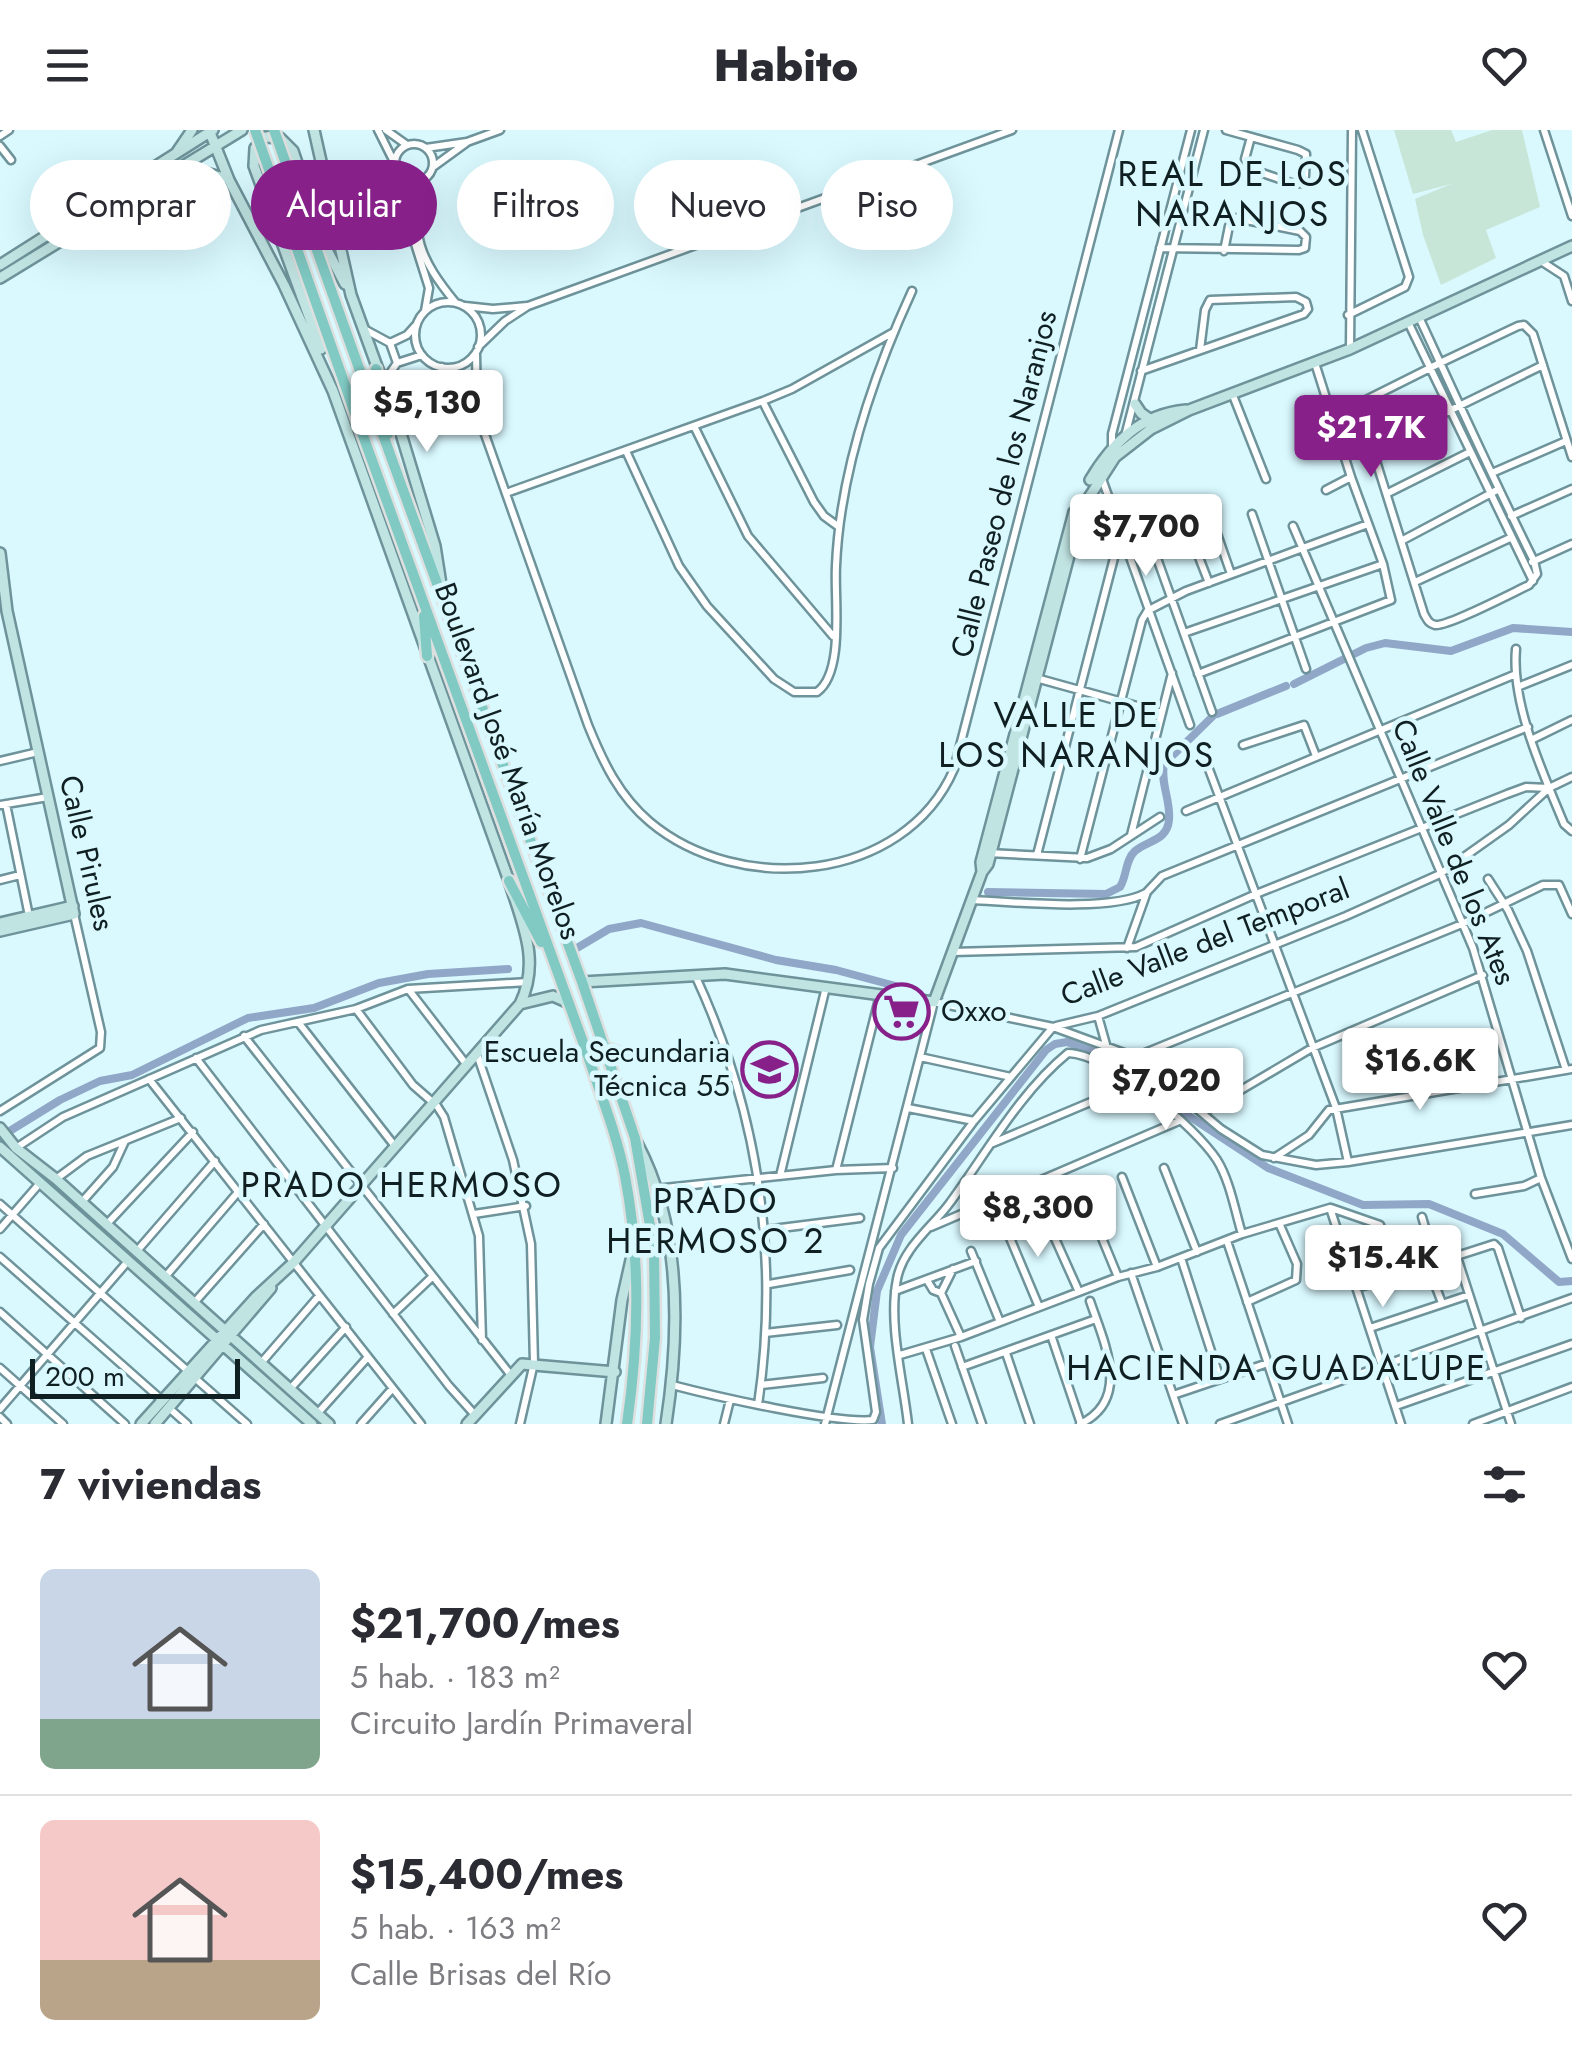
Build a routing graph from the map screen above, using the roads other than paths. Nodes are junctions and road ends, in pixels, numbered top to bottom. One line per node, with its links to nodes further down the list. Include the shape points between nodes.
1 (8, 130): 18 (street)
2 (192, 130): 26 (street)
3 (242, 130): 23 (street)
4 (255, 130): 129 (main road, Boulevard José María Morelos, bridge)
5 (274, 130): 90 (main road, Boulevard José María Morelos, bridge)
6 (314, 130): 49 (street)
7 (382, 130): 21 (street); 30 (street)
8 (500, 130): 20 (street)
9 (1012, 130): 52 (street)
10 (1119, 130): 99 (street, Calle Paseo de los Naranjos, via 954,769 920,818 882,844 814,868 752,868 700,852 632,806 603,761)
11 (1191, 130): 37 (street)
12 (1204, 130): 38 (street)
13 (1226, 130): 19 (street)
14 (1352, 130): 54 (street)
15 (1362, 130): 54 (street, via 1409,277 1405,288)
16 (1544, 130): 35 (street)
17 (211, 131): 23 (street, Boulevard José María Morelos); 27 (street)
18 (0, 136)
19 (1251, 137): 19 (street, via 1306,154 1301,183 1248,168)
20 (467, 142): 24 (street); 33 (street)
21 (407, 145): 24 (street); 31 (street)
22 (0, 146): 25 (street)
23 (214, 146): 28 (street); 29 (street, Boulevard José María Morelos)
24 (426, 148): 32 (street)
25 (10, 160)
26 (169, 160)
27 (169, 160)
28 (191, 160)
29 (220, 160)
30 (393, 160)
31 (394, 160)
32 (433, 160)
33 (437, 164)
34 (231, 186): 74 (street, Boulevard José María Morelos)
35 (1572, 216)
36 (30, 246): 45 (street)
37 (1160, 248): 38 (street); 88 (street, via 1112,434)
38 (1174, 248): 43 (street); 72 (street)
39 (1568, 248): 44 (street); 46 (street)
40 (45, 250): 47 (street)
41 (417, 250): 53 (street, via 429,288)
42 (422, 250): 51 (street)
43 (1224, 250): 43 (street, via 1298,250 1306,237 1236,218)
44 (1540, 261): 46 (street); 55 (street)
45 (0, 265)
46 (1564, 276): 50 (street)
47 (0, 278)
48 (912, 291): 59 (street)
49 (351, 295): 58 (street); 74 (street, via 326,248 293,151 280,138 265,137 255,148 254,166)
50 (1572, 301)
51 (460, 304): 52 (street); 53 (street, via 442,302); 62 (street, via 478,324)
52 (528, 306): 62 (street)
53 (425, 311): 57 (street)
54 (1348, 316): 61 (street)
55 (1420, 317): 56 (street); 67 (street)
56 (1408, 322): 61 (street); 70 (street)
57 (417, 324): 60 (street); 64 (street)
58 (362, 328): 60 (street); 71 (street)
59 (894, 332): 76 (street); 106 (street, via 871,386)
60 (390, 343): 65 (street)
61 (1350, 349): 66 (street)
62 (477, 350): 69 (street, via 458,366); 80 (street, Calle Paseo de los Naranjos)
63 (1200, 350): 63 (street, via 1304,314 1306,302 1210,300); 72 (street)
64 (422, 355): 65 (street); 69 (street)
65 (397, 363): 73 (street)
66 (1315, 363): 75 (street); 94 (street)
67 (1440, 363): 68 (street, via 1524,325); 70 (street); 78 (street)
68 (1542, 366): 78 (street); 84 (street)
69 (442, 367): 80 (street, Calle Paseo de los Naranjos, via 458,378)
70 (1430, 368): 78 (street); 86 (street, via 1361,405)
71 (376, 369): 73 (street); 90 (main road)
72 (1141, 371): 77 (street)
73 (384, 384): 126 (street, via 435,546)
74 (333, 391): 137 (street, Boulevard José María Morelos)
75 (1232, 393): 79 (street); 95 (street)
76 (763, 402): 82 (street); 106 (street, via 804,486)
77 (1135, 404): 81 (street); 83 (street)
78 (1455, 408): 86 (street); 89 (street); 92 (street)
79 (1190, 410): 81 (street); 85 (street)
80 (478, 412): 99 (street, Calle Paseo de los Naranjos)
81 (1151, 420): 83 (street)
82 (694, 426): 87 (street); 135 (street, via 748,536)
83 (1126, 434): 85 (street); 88 (street)
84 (1566, 441): 91 (street); 92 (street)
85 (1125, 447): 88 (street)
86 (1373, 448): 100 (street)
87 (626, 451): 99 (street); 135 (street, via 686,576 774,679 794,692 817,692 829,680)
88 (1113, 452): 93 (street); 143 (street, via 1076,508)
89 (1470, 452): 100 (street); 101 (street)
90 (390, 455): 126 (main road, Boulevard José María Morelos)
91 (1572, 458)
92 (1492, 473): 98 (street)
93 (1101, 475): 107 (street); 143 (street, via 1078,520)
94 (1351, 477): 97 (street); 104 (street)
95 (1266, 479)
96 (1572, 489): 103 (street)
97 (1326, 490)
98 (1499, 490): 101 (street); 103 (street)
99 (506, 493)
100 (1388, 493): 110 (street)
101 (1490, 494): 109 (street); 110 (street)
102 (1252, 514): 116 (street)
103 (1512, 516): 117 (street)
104 (1368, 524): 114 (street); 118 (street)
105 (1293, 526): 114 (street, Calle Valle de los Ates)
106 (839, 528): 135 (street)
107 (1122, 531): 130 (street); 145 (street)
108 (1216, 531): 121 (street)
109 (1510, 538): 120 (street); 124 (street)
110 (1403, 540): 124 (street)
111 (1193, 542): 123 (street)
112 (1572, 544): 117 (street)
113 (1153, 547): 127 (street)
114 (1301, 548): 116 (street); 125 (street, Calle Valle de los Ates)
115 (0, 553): 119 (street, Calle Pirules)
116 (1269, 560): 121 (street); 128 (street)
117 (1534, 562): 120 (street); 122 (street)
118 (1383, 564): 125 (street); 132 (street, via 1392,600)
119 (1, 566): 131 (street, Calle Pirules)
120 (1524, 566): 122 (street)
121 (1231, 574): 123 (street)
122 (1535, 579): 124 (street, via 1435,625 1424,614)
123 (1208, 582): 127 (street)
124 (1415, 582)
125 (1318, 587): 128 (street); 132 (street, Calle Valle de los Ates)
126 (442, 595): 196 (main road, Boulevard José María Morelos)
127 (1172, 598): 130 (street); 133 (street)
128 (1281, 598): 133 (street); 134 (street)
129 (423, 600): 137 (main road); 193 (main road, Boulevard José María Morelos)
130 (1149, 610): 140 (street); 146 (street)
131 (3, 613): 155 (street, Calle Pirules)
132 (1334, 622): 134 (street); 152 (street, Calle Valle de los Ates)
133 (1184, 633): 141 (street)
134 (1294, 636): 139 (street); 141 (street)
135 (835, 637)
136 (1516, 648): 142 (street)
137 (427, 656): 178 (street, Boulevard José María Morelos)
138 (1572, 664): 144 (street)
139 (1306, 669)
140 (1172, 673): 148 (street); 150 (street)
141 (1198, 674): 147 (street)
142 (1516, 674): 144 (street); 152 (street)
143 (1034, 677): 145 (street); 171 (street)
144 (1520, 686): 151 (street)
145 (1079, 689): 146 (street); 172 (street)
146 (1121, 701): 148 (street); 173 (street)
147 (1212, 712)
148 (1162, 713): 169 (street)
149 (1572, 720): 153 (street)
150 (1190, 725)
151 (1528, 727): 153 (street); 160 (street)
152 (1380, 729): 157 (street); 160 (street, Calle Valle de los Ates)
153 (1532, 740): 161 (street)
154 (1243, 745): 157 (street, via 1304,725)
155 (38, 752): 158 (street); 162 (street, Calle Pirules)
156 (1204, 756): 163 (street)
157 (1316, 756): 163 (street)
158 (0, 760)
159 (1572, 776): 161 (street, Calle Valle del Temporal)
160 (1402, 779): 167 (street, Calle Valle de los Ates); 170 (street)
161 (1549, 788): 167 (street, via 1519,789); 168 (street); 174 (street, Calle Valle del Temporal)
162 (50, 796): 164 (street); 183 (street, Calle Pirules)
163 (1220, 798): 165 (street); 170 (street)
164 (3, 805): 175 (street)
165 (1186, 811)
166 (1160, 817): 169 (street)
167 (1422, 827): 174 (street, Calle Valle de los Ates); 180 (street)
168 (1572, 831)
169 (1131, 836): 173 (street)
170 (1238, 845): 179 (street, via 1162,876); 180 (street)
171 (988, 853): 172 (street); 181 (street)
172 (1037, 856): 173 (street)
173 (1080, 859)
174 (1440, 874): 187 (street, Calle Valle de los Ates); 189 (street, Calle Valle del Temporal)
175 (20, 876): 177 (street); 185 (street)
176 (1488, 879): 182 (street)
177 (0, 880)
178 (508, 881): 193 (main road); 195 (street, Boulevard José María Morelos, via 528,943)
179 (1148, 892): 181 (street, via 1108,902); 190 (street)
180 (1256, 894): 189 (street); 190 (street)
181 (972, 900): 191 (street)
182 (1503, 902): 184 (street, via 1556,883); 187 (street); 218 (street)
183 (74, 910): 185 (street); 188 (street); 226 (street, Calle Pirules, via 100,1048)
184 (1572, 914)
185 (28, 916): 186 (street)
186 (0, 924)
187 (1462, 924): 192 (street, Calle Valle de los Ates); 199 (street)
188 (0, 932)
189 (1273, 945): 199 (street); 205 (street, Calle Valle del Temporal)
190 (1126, 949): 191 (street)
191 (951, 952): 201 (street)
192 (1482, 975): 211 (street); 222 (street, Calle Valle de los Ates)
193 (559, 976): 202 (main road, Boulevard José María Morelos)
194 (694, 976): 196 (street, Calle Valle del Temporal); 197 (street, Calle Valle del Temporal); 250 (street, via 733,1074)
195 (530, 982): 198 (street); 203 (street)
196 (582, 982): 209 (main road, Boulevard José María Morelos)
197 (826, 987): 200 (street, Calle Valle del Temporal); 246 (street)
198 (408, 989): 204 (street); 217 (street)
199 (1292, 993): 211 (street); 216 (street)
200 (880, 994): 201 (street, Calle Valle del Temporal); 245 (street)
201 (934, 1002): 207 (street, Calle Valle del Temporal); 214 (street)
202 (569, 1003): 203 (street, via 553,996); 278 (main road, Boulevard José María Morelos, via 615,1137)
203 (520, 1004): 212 (street)
204 (356, 1009): 206 (street); 223 (street)
205 (1098, 1016): 207 (street, Calle Valle del Temporal); 210 (street)
206 (298, 1022): 208 (street); 238 (street)
207 (1053, 1027): 210 (street); 219 (street)
208 (244, 1036): 215 (street); 252 (street)
209 (604, 1047): 213 (main road); 235 (main road, Boulevard José María Morelos)
210 (1107, 1048): 216 (street)
211 (1312, 1048): 225 (street); 227 (street)
212 (476, 1053): 217 (street); 259 (street)
213 (624, 1054)
214 (920, 1057): 219 (street); 224 (street)
215 (196, 1058): 220 (street); 269 (street)
216 (1138, 1059): 221 (street); 227 (street)
217 (466, 1064): 223 (street)
218 (1569, 1070): 222 (street)
219 (1011, 1077): 229 (street)
220 (149, 1078): 228 (street); 239 (street)
221 (1133, 1080): 230 (street); 237 (street); 237 (street, via 1068,1054)
222 (1512, 1081): 225 (street); 234 (street, Calle Valle de los Ates)
223 (432, 1102): 238 (street); 261 (street, via 447,1124)
224 (908, 1108): 229 (street); 243 (street)
225 (1336, 1108): 240 (street); 242 (street)
226 (0, 1111)
227 (1202, 1113): 240 (street)
228 (181, 1118): 233 (street); 236 (street)
229 (974, 1121): 368 (street, via 875,1259 863,1330)
230 (1180, 1121): 271 (street); 274 (street, via 1219,1163)
231 (1572, 1125): 234 (street)
232 (0, 1128): 239 (street)
233 (193, 1132): 241 (street); 268 (street)
234 (1527, 1134): 242 (street); 248 (street, Calle Valle de los Ates)
235 (635, 1138): 253 (street); 382 (main road, Boulevard José María Morelos, via 654,1249)
236 (125, 1140): 249 (street); 257 (street, via 113,1167)
237 (992, 1144): 271 (street)
238 (394, 1146): 252 (street)
239 (5, 1149): 249 (street); 251 (street)
240 (1272, 1159): 242 (street)
241 (215, 1160): 254 (street); 282 (street)
242 (1348, 1162)
243 (892, 1168): 245 (street); 366 (street)
244 (1164, 1168): 280 (street)
245 (836, 1170): 246 (street)
246 (780, 1176): 250 (street)
247 (1122, 1177): 289 (street)
248 (1541, 1178): 256 (street); 276 (street, Calle Valle de los Ates)
249 (56, 1179): 257 (street)
250 (759, 1180): 253 (street); 273 (street)
251 (41, 1182): 263 (street); 282 (street)
252 (360, 1184): 269 (street); 295 (street)
253 (655, 1189): 347 (street, via 671,1258)
254 (240, 1191): 267 (street); 294 (street)
255 (1083, 1192): 296 (street)
256 (1475, 1194)
257 (81, 1203): 268 (street)
258 (0, 1204): 263 (street)
259 (526, 1206): 261 (street); 335 (street)
260 (1330, 1208): 266 (street); 293 (street, via 1381,1226); 299 (street)
261 (474, 1214): 326 (street)
262 (1044, 1214): 301 (street)
263 (12, 1215): 272 (street); 303 (street)
264 (1422, 1217): 288 (street)
265 (860, 1218): 273 (street)
266 (1279, 1222): 274 (street); 308 (street, via 1297,1264 1296,1280)
267 (264, 1224): 287 (street); 310 (street)
268 (106, 1225): 282 (street)
269 (325, 1226): 287 (street); 313 (street)
270 (1005, 1226): 311 (street)
271 (930, 1228): 300 (street, via 905,1256)
272 (0, 1229)
273 (765, 1230): 298 (street)
274 (1242, 1234): 277 (street)
275 (1572, 1234): 276 (street)
276 (1562, 1236): 285 (street, Calle Valle de los Ates)
277 (1227, 1242): 280 (street); 308 (street)
278 (634, 1248): 341 (street); 381 (main road, Boulevard José María Morelos, via 638,1297)
279 (971, 1251): 286 (street)
280 (1197, 1252): 284 (street)
281 (1456, 1254): 288 (street); 304 (street); 314 (street, via 1487,1244 1498,1248)
282 (133, 1256): 294 (street); 303 (street); 327 (street)
283 (0, 1257): 317 (street)
284 (1181, 1258): 289 (street); 346 (street)
285 (1572, 1259)
286 (976, 1260): 290 (street); 316 (street)
287 (294, 1262): 305 (street); 323 (street)
288 (1431, 1262): 293 (street); 309 (street)
289 (1158, 1267): 292 (street)
290 (953, 1269): 297 (street); 302 (street)
291 (850, 1270): 298 (street)
292 (1131, 1273): 296 (street); 353 (street)
293 (1398, 1274): 299 (street)
294 (164, 1277): 310 (street)
295 (432, 1277): 313 (street); 326 (street)
296 (1118, 1277): 301 (street)
297 (926, 1280): 300 (street); 302 (street)
298 (769, 1284): 322 (street)
299 (1357, 1288): 320 (street)
300 (895, 1291): 333 (street)
301 (1079, 1292): 311 (street)
302 (941, 1293): 325 (street)
303 (100, 1294): 317 (street); 344 (street)
304 (1469, 1295): 309 (street); 321 (street)
305 (319, 1296): 319 (street); 336 (street)
306 (1572, 1298): 314 (street)
307 (1090, 1301): 315 (street)
308 (1247, 1302): 337 (street)
309 (1442, 1303): 320 (street)
310 (193, 1304): 323 (street)
311 (1039, 1306): 316 (street)
312 (0, 1312): 332 (street)
313 (394, 1314): 362 (street)
314 (1520, 1318): 321 (street)
315 (1096, 1319): 324 (street); 390 (street, via 1112,1373 1099,1412)
316 (1000, 1322): 325 (street)
317 (75, 1324): 332 (street); 355 (street)
318 (837, 1325): 322 (street)
319 (346, 1327): 334 (street); 351 (street)
320 (1370, 1328): 339 (street)
321 (1481, 1332): 339 (street); 343 (street)
322 (765, 1333): 348 (street)
323 (228, 1334): 327 (street); 336 (street)
324 (1050, 1335): 331 (street); 390 (street)
325 (961, 1337): 330 (street)
326 (482, 1341): 342 (street)
327 (220, 1343): 344 (street); 364 (street)
328 (1572, 1344): 343 (street)
329 (955, 1346): 338 (street)
330 (926, 1349): 333 (street); 387 (street)
331 (1006, 1353): 338 (street); 389 (street)
332 (48, 1354): 349 (street); 371 (street)
333 (900, 1355): 386 (street)
334 (368, 1357): 352 (street); 364 (street)
335 (534, 1363): 341 (street); 342 (street); 379 (street)
336 (261, 1364): 351 (street)
337 (1268, 1364): 346 (street); 356 (street)
338 (962, 1367): 388 (street)
339 (1384, 1367): 356 (street); 358 (street)
340 (0, 1368): 349 (street)
341 (615, 1372): 380 (street)
342 (510, 1374): 362 (street)
343 (1494, 1374): 358 (street); 361 (street)
344 (192, 1376): 355 (street); 375 (street)
345 (823, 1378): 348 (street)
346 (1220, 1379): 353 (street)
347 (672, 1385): 354 (street); 383 (street)
348 (761, 1385): 357 (street)
349 (20, 1386): 359 (street); 370 (street)
350 (1572, 1388): 361 (street)
351 (290, 1389): 364 (street)
352 (392, 1389): 365 (street); 377 (street)
353 (1172, 1395): 391 (street)
354 (730, 1400): 357 (street); 384 (street)
355 (166, 1404): 372 (street); 373 (street); 374 (street)
356 (1282, 1404): 392 (street); 393 (street)
357 (758, 1405): 360 (street)
358 (1396, 1406): 394 (street)
359 (0, 1409)
360 (778, 1410): 366 (street); 385 (street)
361 (1507, 1412): 395 (street); 396 (street)
362 (475, 1415): 378 (street)
363 (0, 1417): 369 (street)
364 (315, 1419): 376 (street)
365 (417, 1422)
366 (825, 1422): 367 (street)
367 (855, 1422): 368 (street)
368 (874, 1422)
369 (7, 1424)
370 (63, 1424)
371 (126, 1424)
372 (140, 1424)
373 (155, 1424)
374 (187, 1424)
375 (247, 1424)
376 (329, 1424)
377 (360, 1424)
378 (467, 1424)
379 (520, 1424)
380 (606, 1424)
381 (627, 1424)
382 (647, 1424)
383 (666, 1424)
384 (724, 1424)
385 (774, 1424)
386 (908, 1424)
387 (952, 1424)
388 (982, 1424)
389 (1030, 1424)
390 (1080, 1424)
391 (1182, 1424)
392 (1220, 1424)
393 (1288, 1424)
394 (1401, 1424)
395 (1472, 1424)
396 (1511, 1424)

